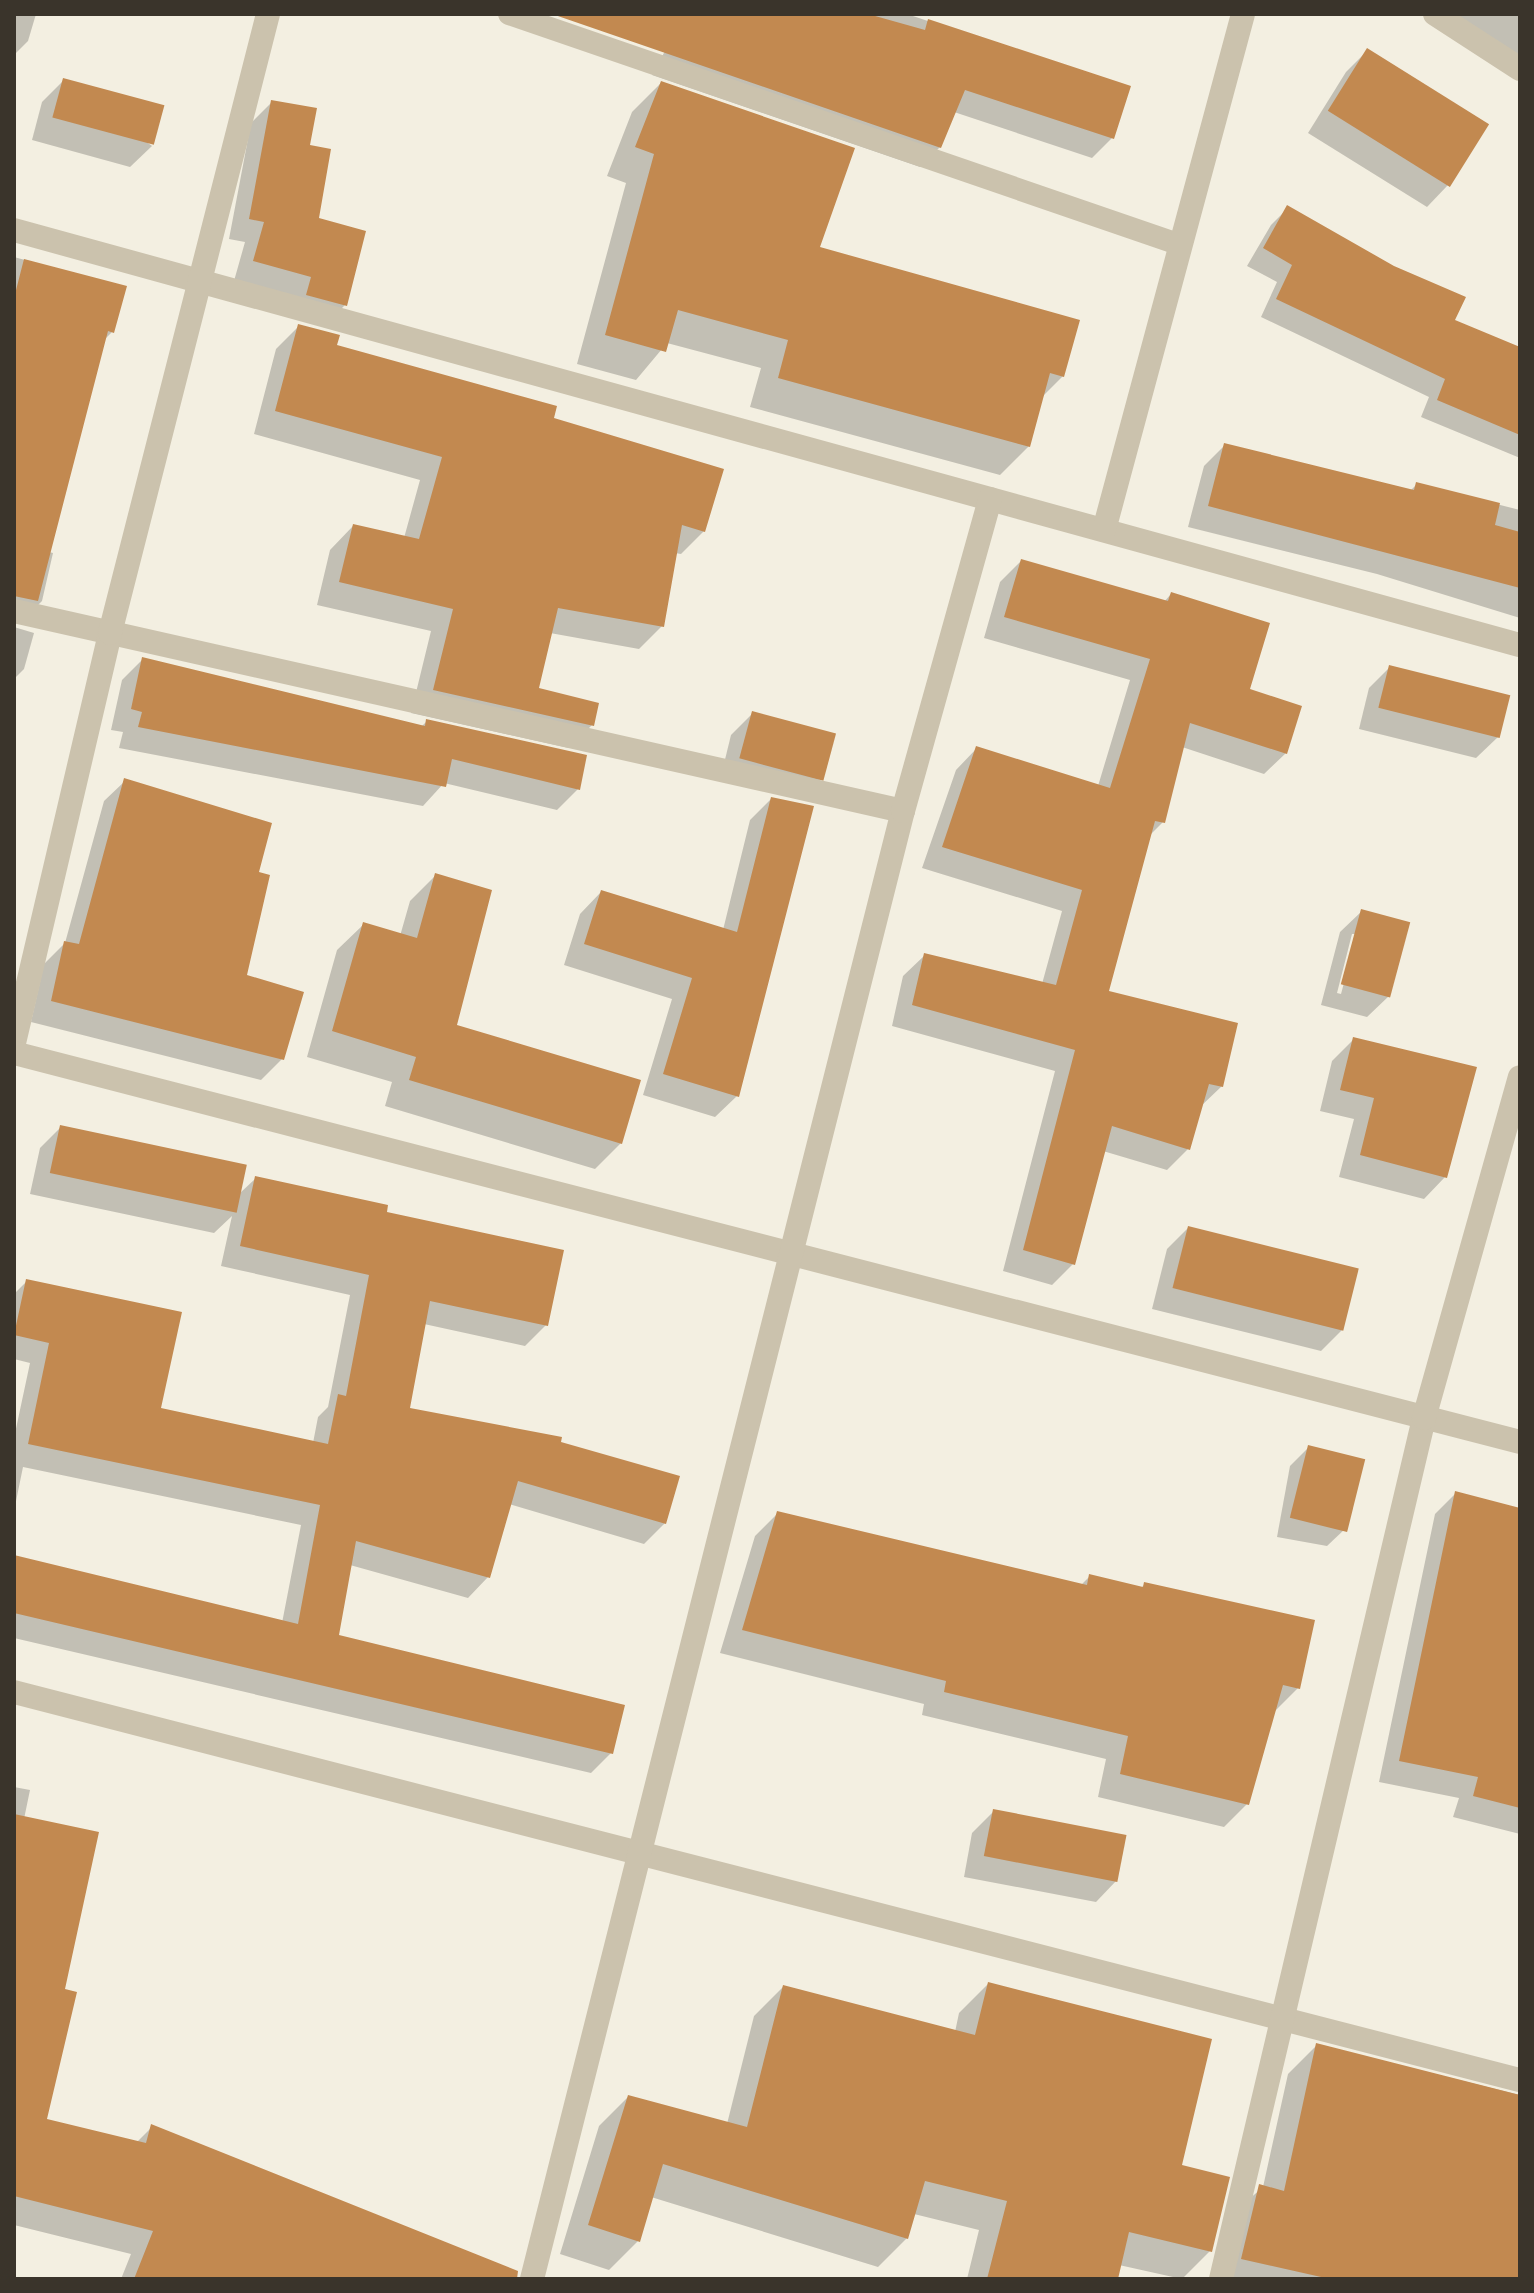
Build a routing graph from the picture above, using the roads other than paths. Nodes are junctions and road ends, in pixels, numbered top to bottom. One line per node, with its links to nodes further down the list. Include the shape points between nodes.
1 (268, 14): 8 (street)
2 (509, 14): 7 (lane)
3 (1243, 14): 7 (street)
4 (1435, 14): 5 (street)
5 (1520, 69)
6 (14, 230): 8 (street)
7 (1178, 244): 10 (street)
8 (202, 282): 9 (street); 12 (street)
9 (990, 499): 10 (street); 14 (street)
10 (1104, 530): 13 (street)
11 (14, 611): 12 (street)
12 (110, 633): 14 (street); 15 (street)
13 (1520, 645)
14 (903, 811): 18 (street)
15 (14, 1043)
16 (14, 1053): 18 (street)
17 (1520, 1077): 19 (street)
18 (791, 1254): 19 (street); 22 (street)
19 (1424, 1418): 20 (street); 23 (street)
20 (1520, 1442)
21 (14, 1692): 22 (street)
22 (640, 1854): 23 (street); 25 (street)
23 (1279, 2018): 24 (street); 26 (street)
24 (1520, 2080)
25 (532, 2279)
26 (1221, 2279)

